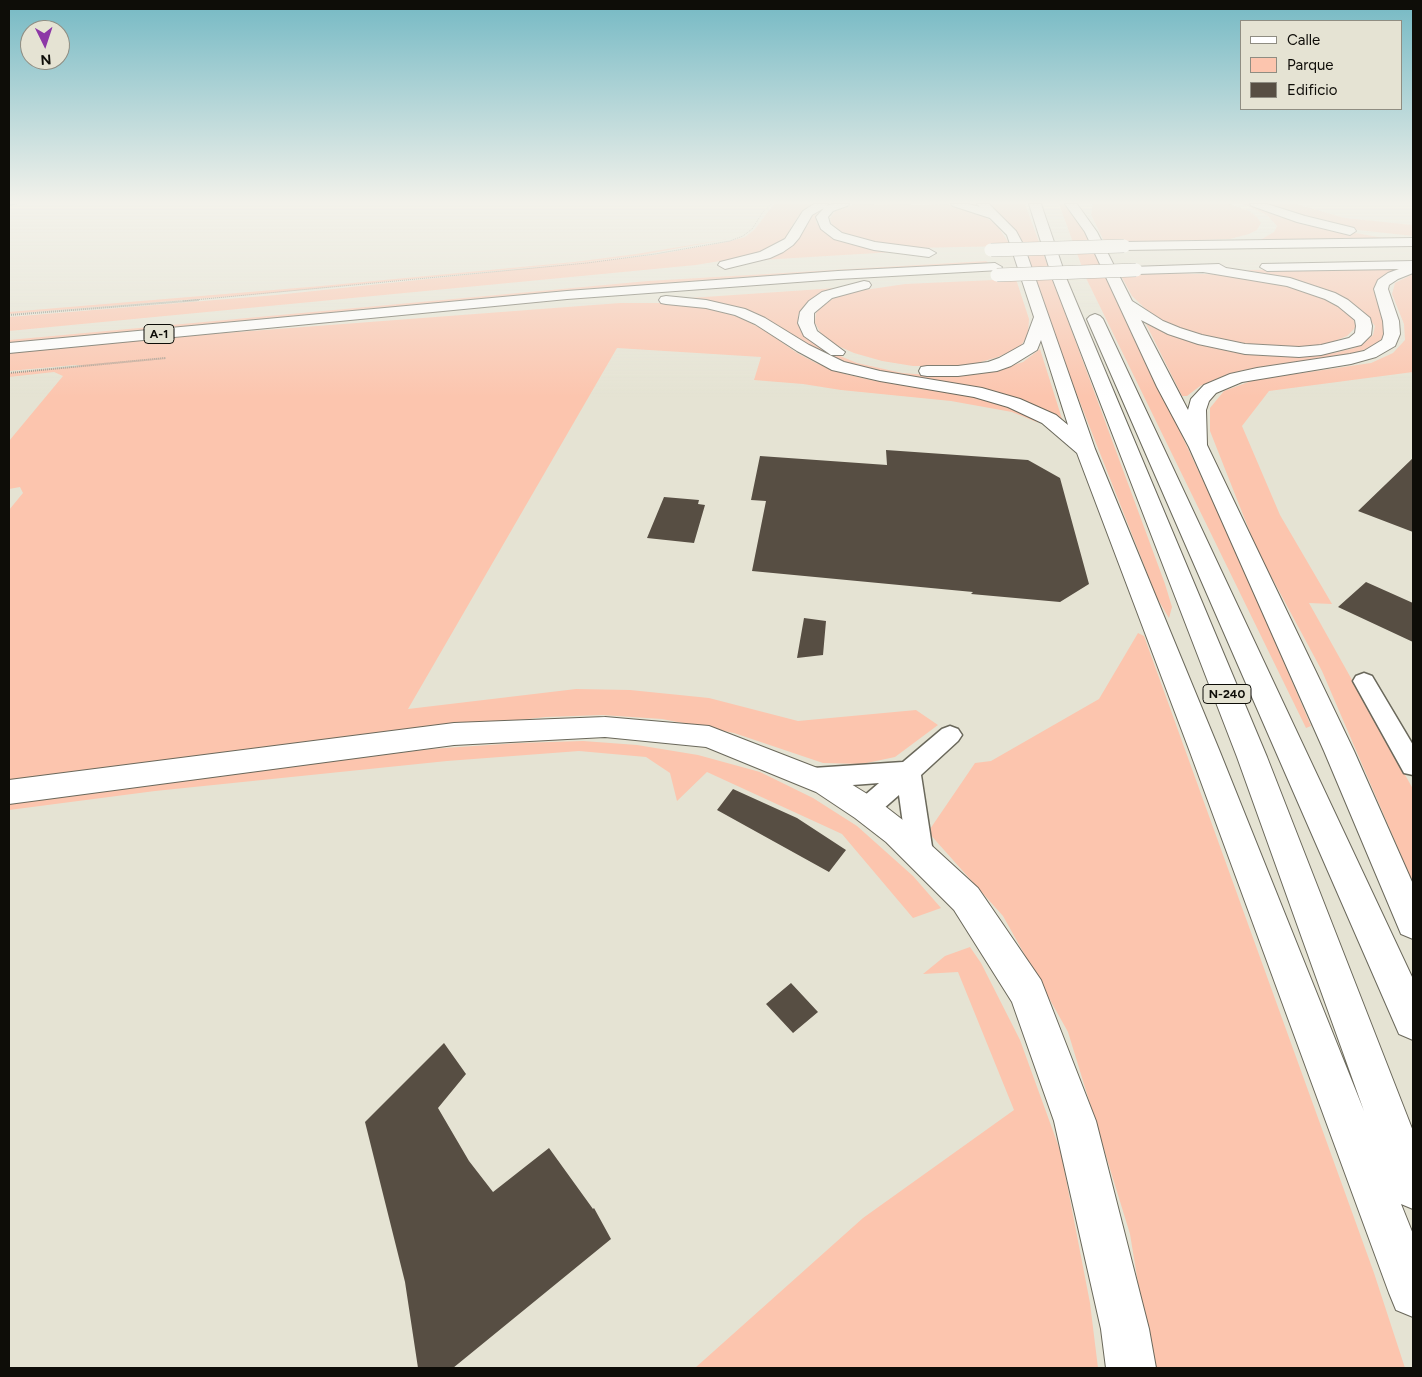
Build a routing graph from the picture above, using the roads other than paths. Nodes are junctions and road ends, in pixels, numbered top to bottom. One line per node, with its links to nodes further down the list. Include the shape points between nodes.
1 (799, 268): 13 (main road, A-1)
2 (922, 268): 18 (main road, A-1)
3 (964, 268): 10 (main road)
4 (1025, 268): 17 (main road)
5 (1056, 268): 33 (main road, N-240, via 1252,757)
6 (1074, 268): 12 (main road)
7 (1109, 268): 15 (main road)
8 (1203, 268): 15 (main road, via 1282,280 1330,296 1362,318 1363,335 1355,342 1321,350 1245,349 1174,331)
9 (1413, 269): 21 (main road, via 1393,276 1383,283 1381,289 1392,334 1389,343 1370,354 1351,359 1257,373 1210,388 1200,399)
10 (884, 282): 14 (main road); 17 (main road, via 850,287 814,304 807,312 806,323 810,333 838,352 862,361 896,368 958,371 991,367 1031,347)
11 (521, 286): 13 (main road)
12 (1081, 289)
13 (502, 290): 19 (main road, A-1)
14 (639, 298): 18 (main road); 22 (main road, via 706,304 740,312 838,366 976,392 1014,403 1049,419)
15 (1126, 304): 21 (main road)
16 (1089, 307): 32 (main road, N-240)
17 (1040, 319): 22 (main road)
18 (308, 320): 20 (main road, A-1)
19 (9, 336)
20 (9, 348)
21 (1199, 447): 31 (main road, via 1339,751)
22 (1085, 449): 34 (main road)
23 (1364, 681): 25 (street)
24 (950, 735): 26 (street)
25 (1413, 766)
26 (908, 771): 27 (street); 29 (street); 30 (street)
27 (813, 778): 28 (main road, via 709,737 605,727 454,734); 29 (main road)
28 (9, 792)
29 (866, 809): 30 (main road)
30 (920, 853): 35 (main road, via 966,899 1028,993 1075,1121 1125,1329)
31 (1413, 923)
32 (1413, 1021)
33 (1413, 1187)
34 (1413, 1293)
35 (1131, 1368)

